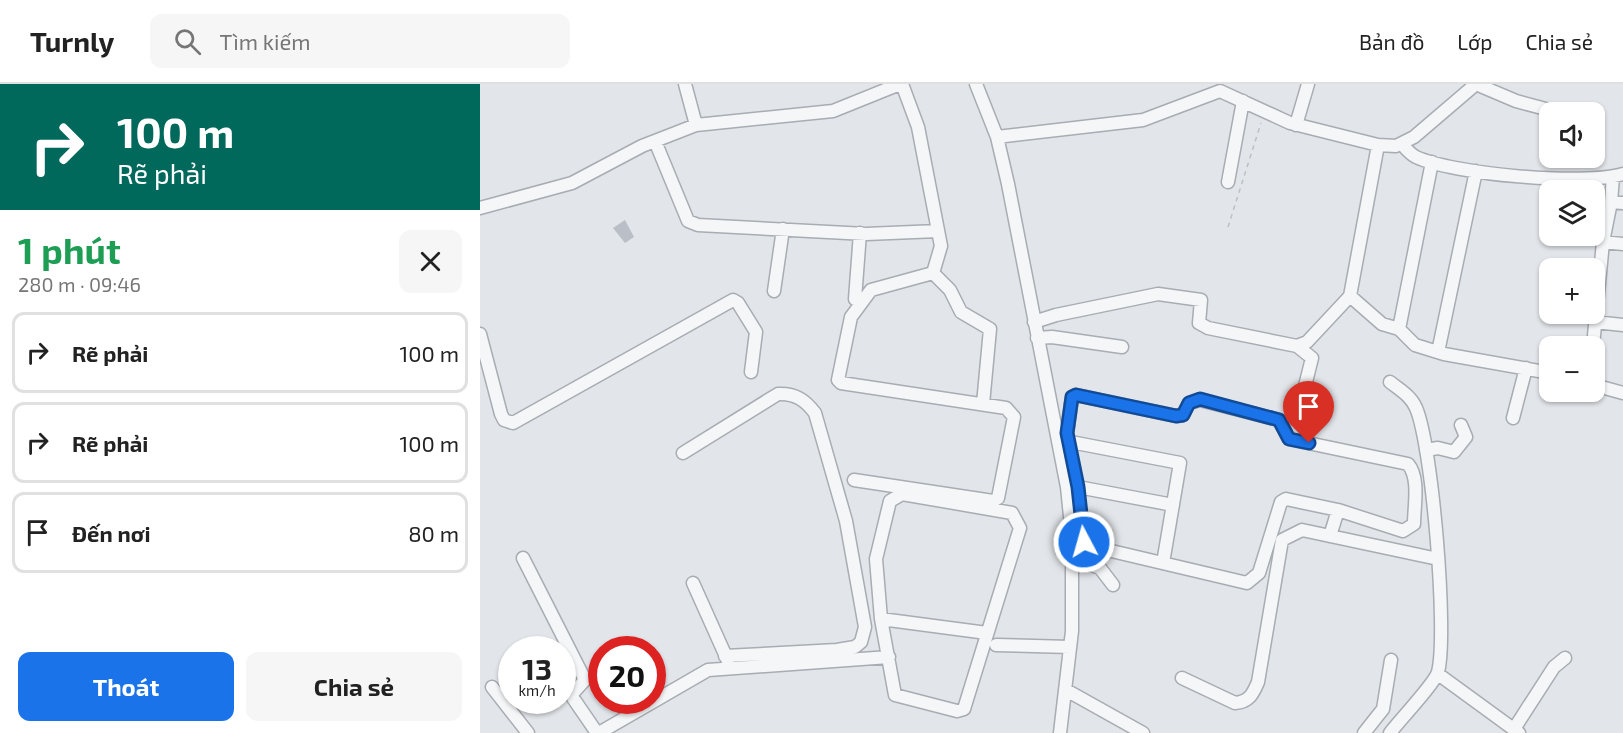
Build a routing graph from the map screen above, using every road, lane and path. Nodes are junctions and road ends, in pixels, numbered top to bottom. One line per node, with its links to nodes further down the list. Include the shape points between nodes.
1 (685, 84): 9 (street)
2 (901, 84): 9 (street, via 833,111); 23 (street, via 918,127)
3 (976, 84): 11 (street)
4 (1308, 84): 10 (street)
5 (1476, 84): 7 (street); 13 (street)
6 (1243, 101): 8 (street); 11 (street, via 1220,91 1143,120); 18 (street)
7 (1539, 107)
8 (1264, 111): 10 (street); 21 (path)
9 (696, 125): 12 (street)
10 (1296, 125): 14 (street)
11 (997, 137): 32 (street)
12 (655, 141): 20 (street, via 572,183); 22 (street, via 688,221 698,225)
13 (1402, 144): 14 (street); 15 (street, via 1409,153)
14 (1378, 145): 30 (street)
15 (1432, 162): 16 (street); 35 (street)
16 (1476, 171): 17 (street, via 1524,178); 40 (street)
17 (1618, 176): 19 (street)
18 (1228, 182)
19 (1617, 203): 25 (street)
20 (480, 208)
21 (1228, 227)
22 (783, 230): 24 (street); 29 (street)
23 (938, 231): 24 (street); 28 (street, via 941,246)
24 (860, 233): 31 (street)
25 (1605, 236)
26 (1605, 242): 27 (street)
27 (1623, 244)
28 (933, 273): 47 (street, via 950,290 961,312 990,329); 47 (street, via 871,290 851,317 838,380)
29 (774, 291)
30 (1350, 296): 35 (street, via 1382,324); 38 (street, via 1307,342)
31 (855, 298)
32 (1034, 322): 37 (street); 38 (street, via 1158,294 1201,300 1199,323 1208,328)
33 (1605, 323): 34 (street)
34 (1623, 325)
35 (1399, 329): 40 (street, via 1415,345)
36 (480, 334): 43 (street, via 501,414 513,423 733,300 756,332)
37 (1037, 338): 39 (street); 60 (street, via 1067,487)
38 (1297, 346): 48 (street, via 1312,358)
39 (1122, 347)
40 (1438, 352): 41 (street)
41 (1526, 368): 42 (street); 49 (street)
42 (1539, 371)
43 (751, 372)
44 (1390, 382): 52 (street, via 1417,408)
45 (1605, 388): 46 (street)
46 (1623, 393)
47 (984, 405): 54 (street, via 1006,408 1014,417 998,498 993,501)
48 (1299, 410)
49 (1513, 418)
50 (1461, 424): 52 (street, via 1466,437 1455,452)
51 (1071, 442): 55 (street); 56 (street, via 1180,462); 57 (street, via 1067,433 1072,397 1076,395 1176,416 1183,415 1189,403 1200,399 1279,420 1289,439 1407,464 1412,470 1414,524 1407,531)
52 (1426, 450): 61 (street)
53 (683, 453): 69 (street, via 778,394 791,394 808,403 815,413 846,521 865,627 861,642 837,650)
54 (854, 480)
55 (1078, 487): 56 (street); 62 (street, via 1086,544)
56 (1173, 505): 62 (street)
57 (1338, 510): 58 (street); 62 (street, via 1286,499 1281,502 1259,573 1247,583)
58 (1330, 536): 61 (street); 75 (street, via 1302,530 1282,540 1258,682 1250,698 1235,703)
59 (523, 558): 80 (street, via 583,676 573,698)
60 (1074, 559): 64 (street, via 1100,568); 68 (street)
61 (1437, 559): 74 (street)
62 (1163, 563)
63 (693, 583): 69 (street)
64 (1113, 585)
65 (881, 619): 66 (street); 66 (street, via 876,559 890,501 902,494 1012,513 1020,528); 70 (street)
66 (987, 633): 70 (street, via 964,709 957,711 895,694)
67 (996, 645): 68 (street)
68 (1070, 647): 77 (street)
69 (726, 656): 73 (street)
70 (889, 657): 73 (street)
71 (1565, 658): 78 (street, via 1554,667)
72 (1391, 660): 83 (street, via 1383,709)
73 (731, 668): 80 (street, via 708,670)
74 (1438, 674): 78 (street); 84 (street)
75 (1182, 678)
76 (492, 687): 79 (street)
77 (1066, 690): 81 (street); 82 (street)
78 (1513, 728): 85 (street)
79 (528, 733)
80 (598, 733)
81 (1060, 733)
82 (1143, 733)
83 (1364, 733)
84 (1390, 733)
85 (1497, 733)

